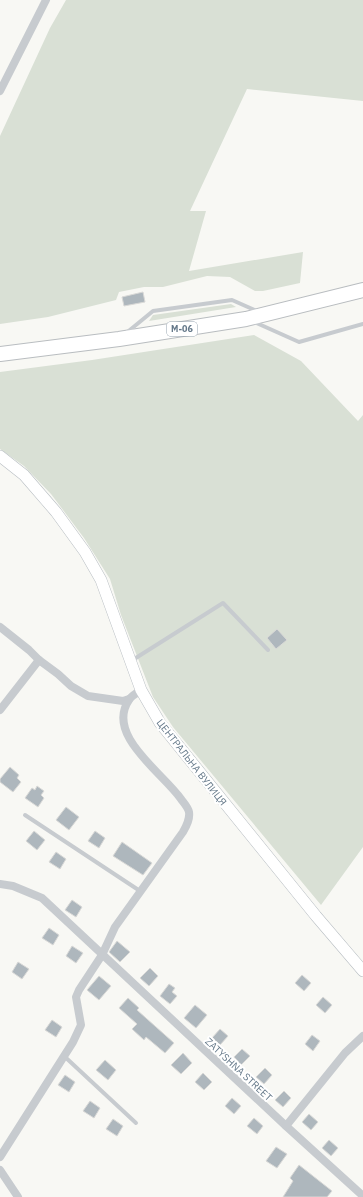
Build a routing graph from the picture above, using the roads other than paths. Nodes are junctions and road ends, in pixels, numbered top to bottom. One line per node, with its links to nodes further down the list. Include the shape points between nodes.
1 (46, 0): 2 (street)
2 (0, 90)
3 (363, 290): 4 (highway, М-06)
4 (265, 315): 5 (highway, М-06); 7 (lane, via 232,300 153,311)
5 (246, 319): 6 (lane, via 299,342); 7 (highway, М-06)
6 (363, 324)
7 (119, 339): 8 (highway, М-06)
8 (0, 354)
9 (0, 456): 13 (street, ЦЕНТРАЛЬНА ВУЛИЦЯ, via 29,480 56,512 84,552 101,580)
10 (0, 627): 12 (street)
11 (268, 650): 13 (lane, via 223,603)
12 (39, 660): 15 (street, via 71,686 88,696 123,701); 16 (street)
13 (130, 661): 14 (street, ЦЕНТРАЛЬНА ВУЛИЦЯ)
14 (141, 690): 15 (street); 21 (street, ЦЕНТРАЛЬНА ВУЛИЦЯ, via 160,723)
15 (129, 699): 19 (street, via 123,712 123,724 127,734 142,757 177,793 189,810 189,821 184,832)
16 (0, 710)
17 (25, 815): 19 (lane)
18 (0, 884): 20 (street, ZATYSHNA STREET, via 13,886 42,898)
19 (140, 891): 20 (street, via 114,927)
20 (102, 955): 23 (street, via 76,997 81,1025); 25 (street, ZATYSHNA STREET)
21 (363, 971)
22 (363, 1036): 25 (street, via 345,1053)
23 (64, 1056): 24 (lane); 26 (street)
24 (136, 1123)
25 (286, 1126): 28 (street, ZATYSHNA STREET)
26 (0, 1157)
27 (0, 1170): 29 (street)
28 (363, 1196)
29 (18, 1197)

